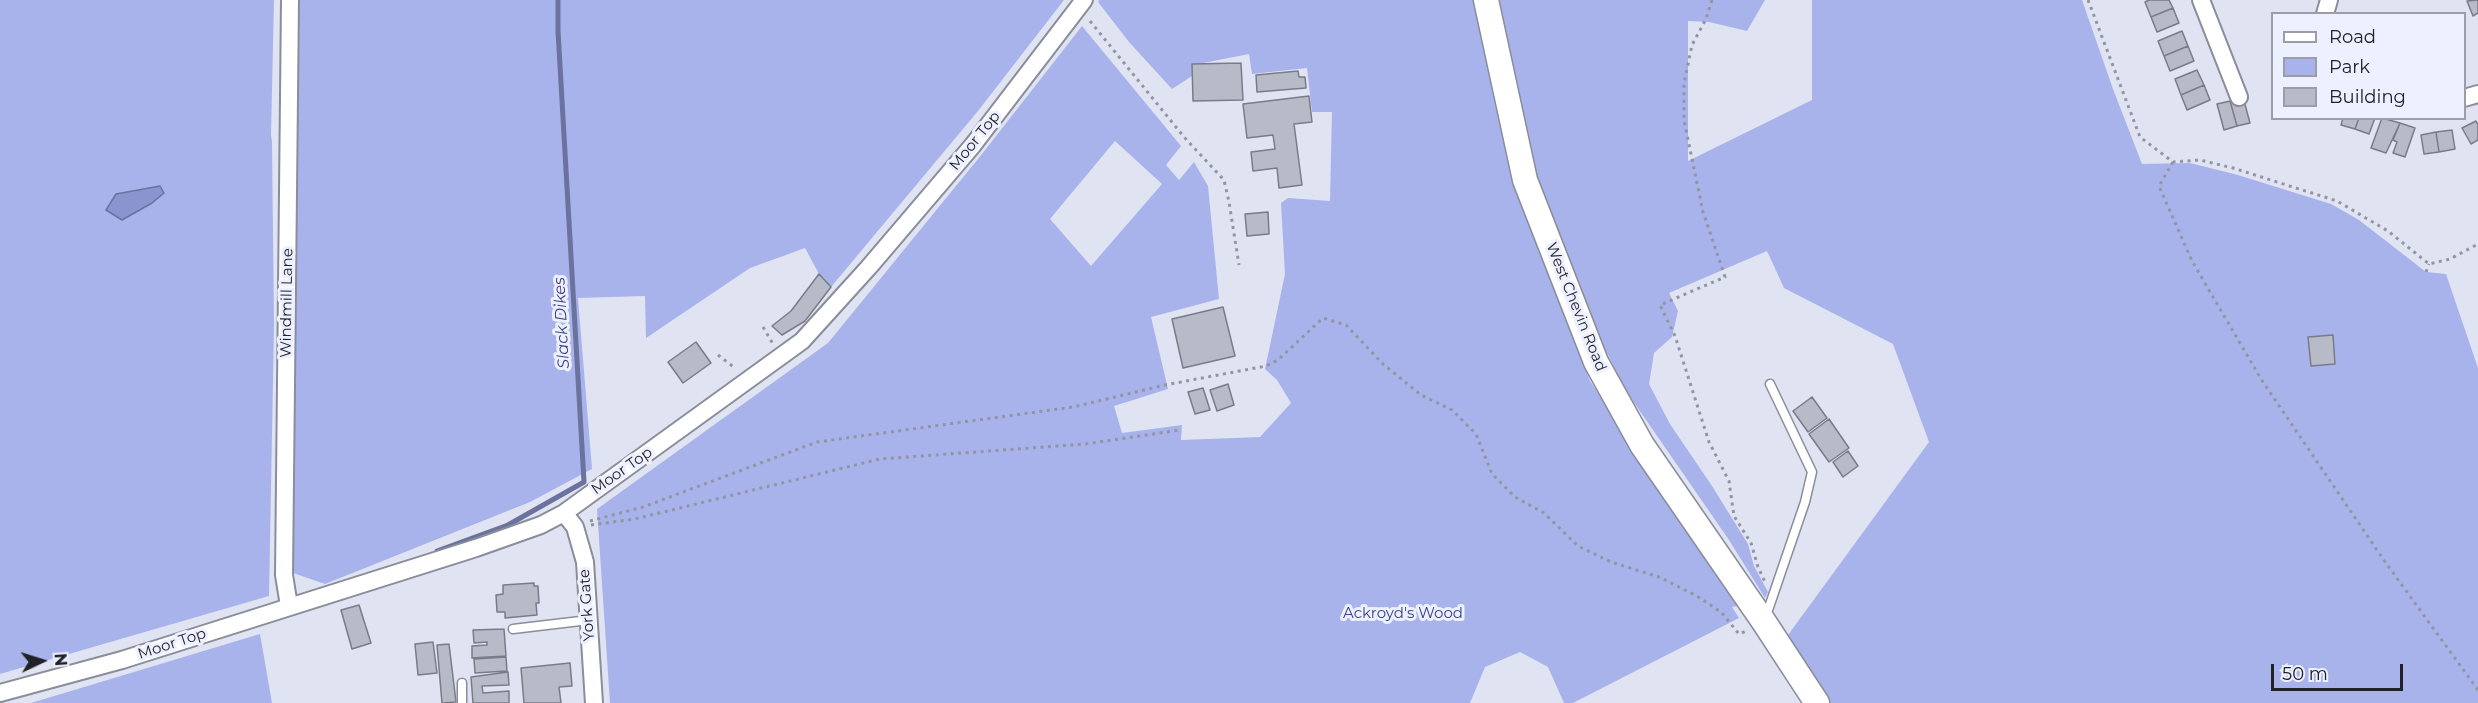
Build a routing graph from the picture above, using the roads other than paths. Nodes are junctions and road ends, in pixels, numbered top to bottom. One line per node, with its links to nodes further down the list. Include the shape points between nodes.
1 (290, 0): 8 (street, Windmill Lane, via 284,575)
2 (1486, 0): 10 (street, West Chevin Road, via 1525,180 1596,362 1642,445)
3 (2201, 0): 5 (street)
4 (1082, 4): 7 (street, Moor Top, via 973,145 802,341)
5 (2239, 97)
6 (1770, 384): 10 (lane, via 1812,472)
7 (571, 522): 8 (street, Moor Top, via 541,525); 9 (street, York Gate, via 585,562)
8 (288, 606): 13 (street, Moor Top, via 122,660)
9 (589, 620): 11 (lane); 15 (street, York Gate)
10 (1764, 622): 16 (street, West Chevin Road)
11 (513, 629)
12 (462, 683): 14 (lane)
13 (0, 693)
14 (462, 703)
15 (594, 703)
16 (1816, 703)

